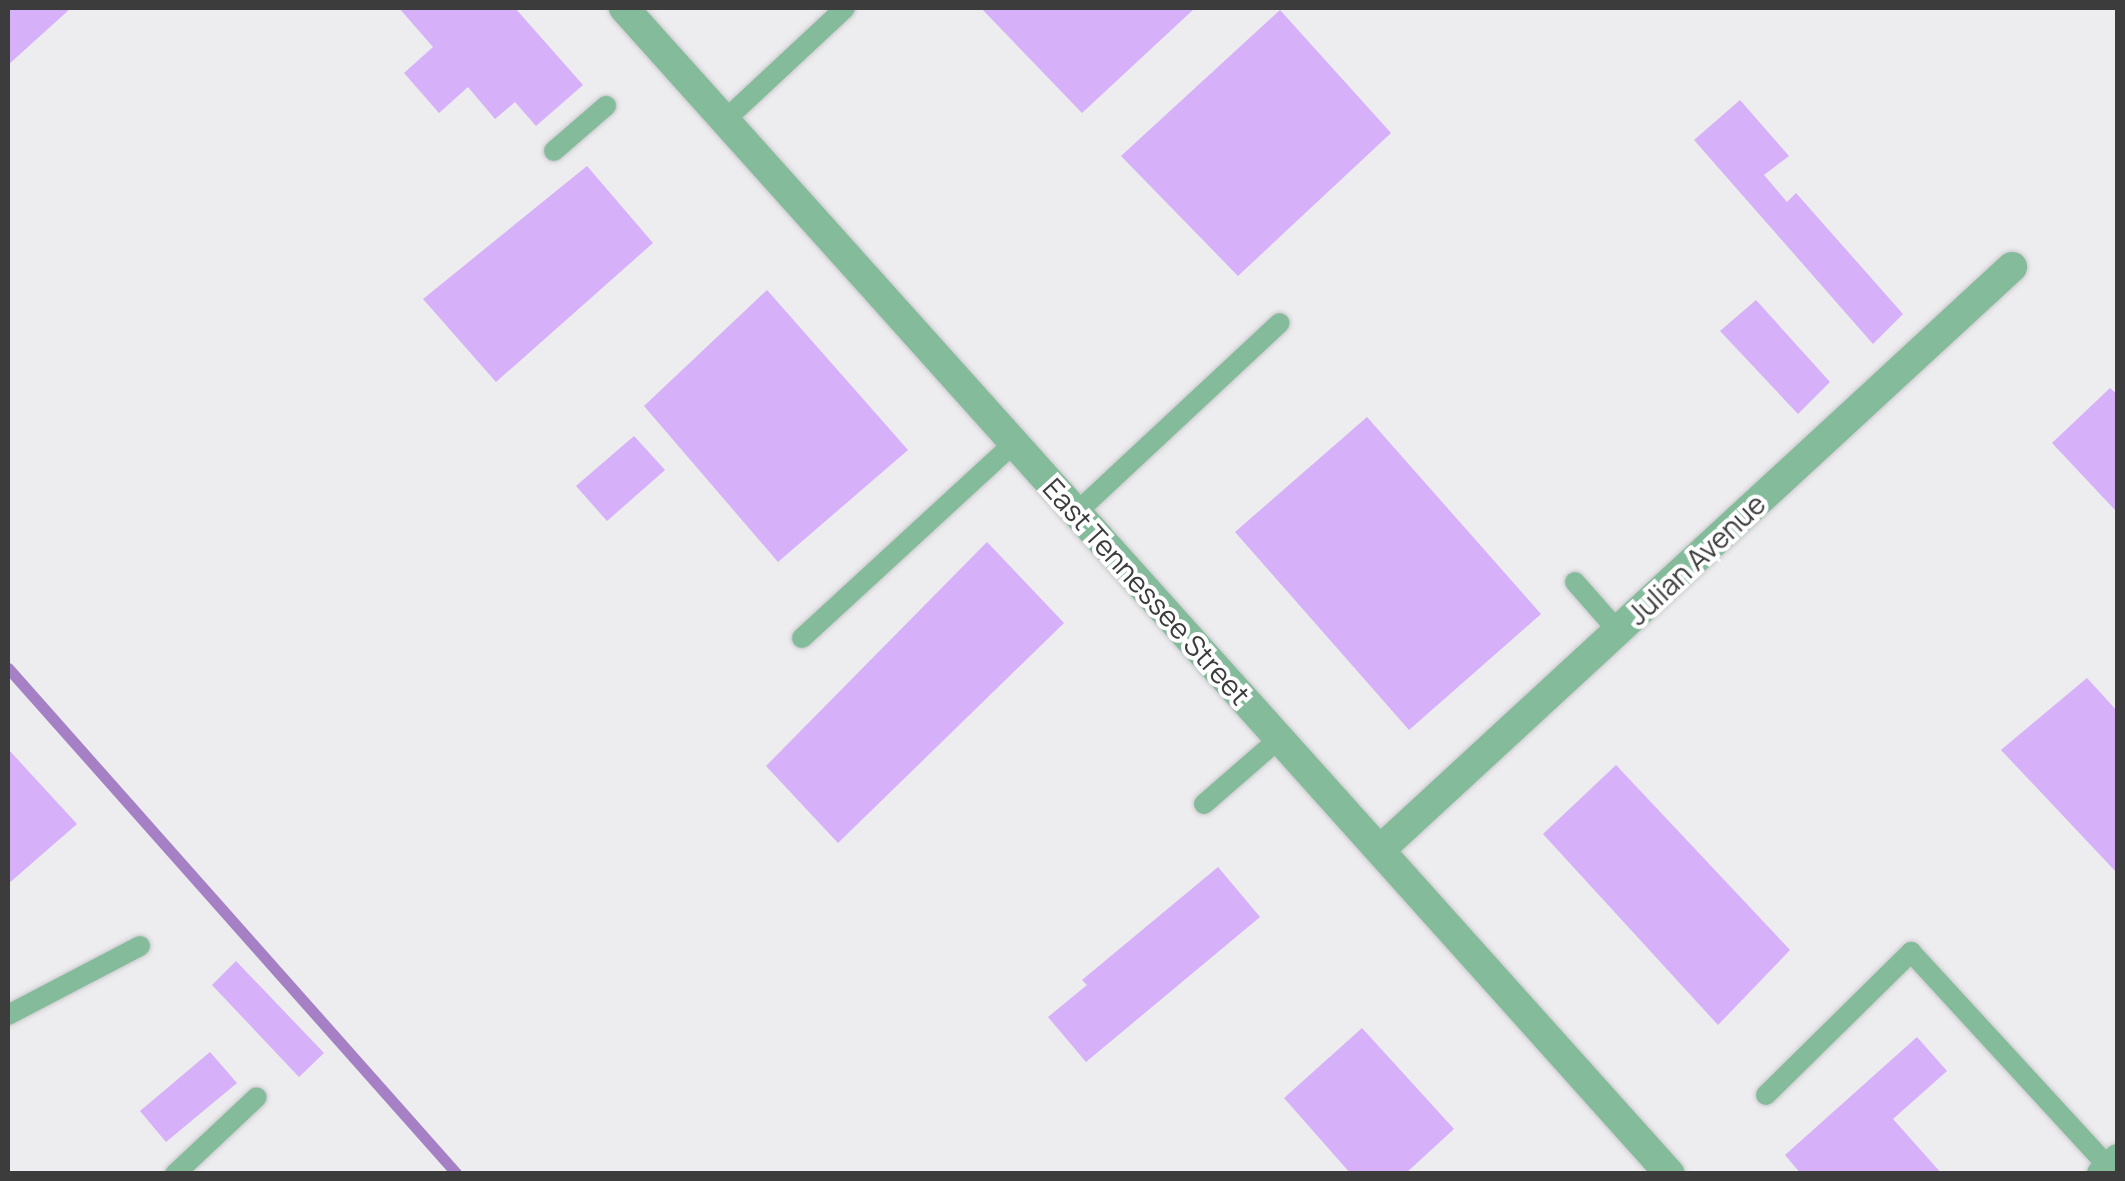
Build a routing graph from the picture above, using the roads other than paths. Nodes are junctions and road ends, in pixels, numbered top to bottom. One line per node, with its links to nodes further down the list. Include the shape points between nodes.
1 (624, 8): 4 (street, East Tennessee Street)
2 (845, 8): 4 (lane)
3 (606, 106): 5 (lane)
4 (725, 120): 8 (street, East Tennessee Street)
5 (554, 152)
6 (2012, 268): 11 (street, Julian Avenue)
7 (1280, 323): 9 (lane)
8 (1014, 443): 9 (street, East Tennessee Street); 12 (lane)
9 (1077, 512): 13 (street, East Tennessee Street)
10 (1576, 582): 11 (lane)
11 (1618, 631): 15 (street, Julian Avenue)
12 (802, 638)
13 (1280, 738): 14 (lane); 15 (street, East Tennessee Street)
14 (1204, 804)
15 (1380, 850): 22 (street, East Tennessee Street)
16 (140, 946): 17 (lane)
17 (8, 1015)
18 (1766, 1096): 20 (lane, via 1911,952)
19 (257, 1098): 21 (lane)
20 (2110, 1167)
21 (175, 1174)
22 (1670, 1174)

